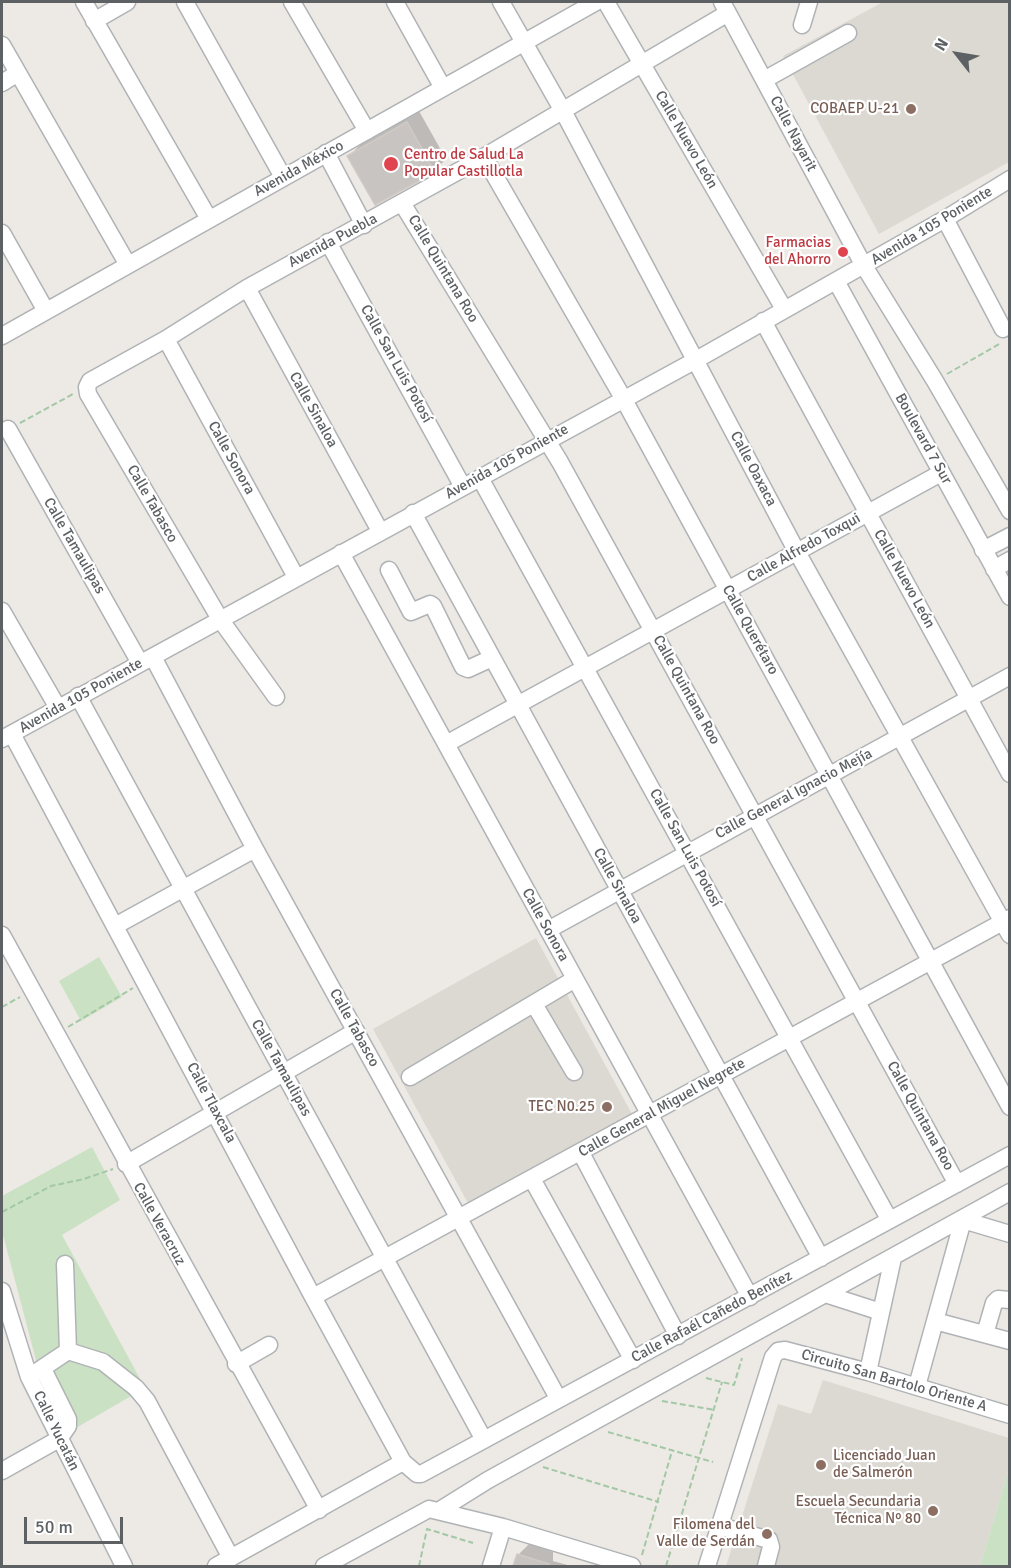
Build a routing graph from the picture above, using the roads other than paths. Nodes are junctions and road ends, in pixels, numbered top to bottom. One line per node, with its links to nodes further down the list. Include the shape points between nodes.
1 (84, 2): 11 (street)
2 (127, 2): 11 (street)
3 (184, 2): 25 (street)
4 (292, 2): 22 (street)
5 (395, 2): 20 (street)
6 (501, 2): 14 (street, Calle Oaxaca)
7 (596, 2): 14 (street, Avenida México)
8 (606, 2): 16 (street, Calle Nuevo León)
9 (809, 2): 12 (street)
10 (725, 7): 16 (street, Avenida Puebla); 18 (street, Calle Nayarit)
11 (94, 21): 28 (street)
12 (802, 25)
13 (848, 33): 18 (street)
14 (524, 42): 20 (street, Avenida México); 21 (street, Calle Oaxaca)
15 (2, 45): 17 (street)
16 (643, 64): 21 (street, Avenida Puebla); 37 (street, Calle Nuevo León)
17 (18, 73): 19 (street); 33 (street)
18 (764, 80): 34 (street, Calle Nayarit)
19 (2, 83)
20 (443, 88): 22 (street, Avenida México)
21 (563, 111): 24 (street, Avenida Puebla); 43 (street, Calle Oaxaca)
22 (367, 130): 23 (street, Avenida México)
23 (326, 153): 25 (street, Avenida México); 30 (street)
24 (484, 157): 27 (street, Avenida Puebla); 45 (street, Calle Querétaro)
25 (283, 177): 28 (street, Avenida México)
26 (1010, 179): 29 (street, Avenida 105 Poniente)
27 (402, 203): 30 (street, Avenida Puebla); 47 (street, Calle Quintana Roo)
28 (209, 219): 33 (street, Avenida México)
29 (945, 219): 34 (street, Avenida 105 Poniente); 40 (street)
30 (364, 225): 32 (street, Avenida Puebla)
31 (2, 233): 38 (street)
32 (328, 242): 36 (street, Avenida Puebla); 50 (street, Calle San Luis Potosí)
33 (128, 265): 38 (street, Avenida México)
34 (864, 266): 35 (street, Avenida 105 Poniente); 51 (street)
35 (836, 281): 37 (street, Avenida 105 Poniente); 48 (street, Boulevard 7 Sur)
36 (247, 288): 42 (street, Avenida Puebla); 54 (street, Calle Sinaloa)
37 (784, 309): 39 (street, Avenida 105 Poniente)
38 (46, 310): 41 (street, Avenida México)
39 (763, 321): 43 (street, Avenida 105 Poniente); 53 (street, Calle Nuevo León)
40 (1004, 334)
41 (2, 336)
42 (166, 339): 44 (street, Avenida Puebla, via 90,381); 62 (street, Calle Sonora)
43 (696, 360): 45 (street, Avenida 105 Poniente); 57 (street, Calle Oaxaca)
44 (87, 387): 66 (street, Calle Tabasco)
45 (623, 398): 47 (street, Avenida 105 Poniente); 63 (street, Calle Querétaro)
46 (8, 429): 69 (street, Calle Tamaulipas)
47 (547, 441): 49 (street, Avenida 105 Poniente); 67 (street, Calle Quintana Roo)
48 (941, 473): 53 (street, Calle Alfredo Toxqui); 56 (street, Boulevard 7 Sur)
49 (480, 478): 50 (street, Avenida 105 Poniente); 70 (street, Calle San Luis Potosí)
50 (463, 487): 52 (street, Avenida 105 Poniente)
51 (1010, 511)
52 (413, 513): 54 (street, Avenida 105 Poniente); 68 (street, Calle Sinaloa)
53 (868, 513): 57 (street, Calle Alfredo Toxqui); 74 (street, Calle Nuevo León)
54 (380, 531): 58 (street, Avenida 105 Poniente)
55 (1010, 536): 56 (street)
56 (983, 550): 60 (street, Boulevard 7 Sur)
57 (797, 552): 63 (street, Calle Alfredo Toxqui); 77 (street, Calle Oaxaca)
58 (341, 553): 62 (street, Avenida 105 Poniente); 79 (street, Calle Sonora)
59 (1010, 560): 60 (street)
60 (994, 569): 64 (street, Boulevard 7 Sur)
61 (389, 570): 68 (street, via 411,612 433,606 463,667 468,669)
62 (296, 577): 66 (street, Avenida 105 Poniente)
63 (728, 590): 67 (street, Calle Alfredo Toxqui); 81 (street, Calle Querétaro)
64 (1010, 597)
65 (2, 611): 76 (street)
66 (220, 619): 69 (street, Avenida 105 Poniente); 73 (street, Calle Tabasco)
67 (653, 630): 70 (street, Calle Alfredo Toxqui); 82 (street, Calle Quintana Roo)
68 (492, 658): 75 (street, Calle Sinaloa)
69 (147, 660): 72 (street, Avenida 105 Poniente); 83 (street, Calle Tabasco)
70 (585, 666): 75 (street, Calle Alfredo Toxqui); 84 (street, Calle San Luis Potosí)
71 (1010, 676): 74 (street, Calle General Ignacio Mejía)
72 (78, 696): 76 (street, Avenida 105 Poniente); 85 (street, Calle Tamaulipas)
73 (276, 697)
74 (969, 699): 77 (street, Calle General Ignacio Mejía); 80 (street, Calle Nuevo León)
75 (518, 705): 79 (street, Calle Alfredo Toxqui); 86 (street, Calle Sinaloa)
76 (58, 708): 78 (street, Avenida 105 Poniente)
77 (900, 736): 81 (street, Calle General Ignacio Mejía); 87 (street, Calle Oaxaca)
78 (7, 737): 88 (street, Calle Tlaxcala)
79 (446, 744): 89 (street, Calle Sonora)
80 (1010, 774)
81 (829, 775): 82 (street, Calle General Ignacio Mejía); 91 (street, Calle Querétaro)
82 (755, 816): 84 (street, Calle General Ignacio Mejía); 93 (street, Calle Quintana Roo)
83 (255, 849): 85 (street); 95 (street, Calle Tabasco)
84 (687, 852): 86 (street, Calle General Ignacio Mejía); 96 (street, Calle San Luis Potosí)
85 (183, 887): 88 (street); 97 (street, Calle Tamaulipas)
86 (620, 890): 89 (street, Calle General Ignacio Mejía); 99 (street, Calle Sinaloa)
87 (1007, 925): 91 (street, Calle General Miguel Negrete)
88 (115, 926): 102 (street, Calle Tlaxcala)
89 (548, 930): 92 (street, Calle Sonora)
90 (2, 935): 106 (street, Calle Veracruz)
91 (930, 961): 93 (street, Calle General Miguel Negrete); 101 (street, Calle Querétaro)
92 (575, 979): 94 (street); 103 (street, Calle Sonora)
93 (857, 1001): 96 (street, Calle General Miguel Negrete); 108 (street, Calle Quintana Roo)
94 (534, 1004): 98 (street); 100 (street)
95 (356, 1031): 97 (street); 110 (street, Calle Tabasco)
96 (788, 1037): 99 (street, Calle General Miguel Negrete); 111 (street, Calle San Luis Potosí)
97 (283, 1071): 102 (street); 114 (street, Calle Tamaulipas)
98 (574, 1072)
99 (721, 1076): 103 (street, Calle General Miguel Negrete); 115 (street, Calle Sinaloa)
100 (410, 1077)
101 (1010, 1107)
102 (216, 1111): 106 (street); 120 (street, Calle Tlaxcala)
103 (650, 1115): 104 (street, Calle General Miguel Negrete); 121 (street, Calle Sonora)
104 (581, 1152): 107 (street, Calle General Miguel Negrete); 126 (street)
105 (1010, 1155): 108 (street, Calle Rafaél Cañedo Benítez)
106 (126, 1164): 131 (street, Calle Veracruz)
107 (532, 1179): 110 (street, Calle General Miguel Negrete); 130 (street)
108 (957, 1184): 111 (street, Calle Rafaél Cañedo Benítez)
109 (1010, 1192): 112 (street)
110 (459, 1219): 114 (street, Calle General Miguel Negrete); 135 (street, Calle Tabasco)
111 (889, 1219): 115 (street, Calle Rafaél Cañedo Benítez)
112 (963, 1220): 113 (street); 116 (street); 124 (street)
113 (1010, 1234)
114 (385, 1258): 120 (street, Calle General Miguel Negrete); 138 (street, Calle Tamaulipas)
115 (821, 1258): 121 (street, Calle Rafaél Cañedo Benítez)
116 (893, 1258): 119 (street); 123 (street)
117 (65, 1264): 129 (street)
118 (2, 1291): 133 (street, Calle Yucatán)
119 (825, 1294): 123 (street); 142 (street)
120 (313, 1296): 139 (street, Calle Tlaxcala)
121 (750, 1297): 126 (street, Calle Rafaél Cañedo Benítez)
122 (1010, 1300): 125 (street, via 998,1299 994,1303)
123 (881, 1312): 132 (street)
124 (935, 1321): 125 (street); 134 (street)
125 (985, 1334): 127 (street)
126 (678, 1336): 130 (street, Calle Rafaél Cañedo Benítez)
127 (1010, 1341)
128 (269, 1345): 131 (street)
129 (68, 1351): 133 (street); 145 (street, via 103,1362 147,1401)
130 (633, 1360): 135 (street, Calle Rafaél Cañedo Benítez)
131 (236, 1364): 141 (street, Calle Veracruz)
132 (868, 1372): 134 (street, Circuito San Bartolo Oriente A); 143 (street, Circuito San Bartolo Oriente A, via 778,1351)
133 (36, 1373): 137 (street, Calle Yucatán)
134 (917, 1386): 136 (street, Circuito San Bartolo Oriente A)
135 (558, 1398): 138 (street, Calle Rafaél Cañedo Benítez)
136 (1010, 1415)
137 (60, 1439): 140 (street); 147 (street, Calle Yucatán)
138 (484, 1440): 139 (street, Calle Rafaél Cañedo Benítez, via 421,1474)
139 (408, 1466): 141 (street, Calle Rafaél Cañedo Benítez)
140 (2, 1471)
141 (319, 1510): 145 (street, Calle Rafaél Cañedo Benítez)
142 (434, 1510): 144 (street); 149 (street)
143 (720, 1526): 151 (street); 152 (street, via 769,1540)
144 (503, 1527): 146 (street); 150 (street)
145 (231, 1558): 148 (street, Calle Rafaél Cañedo Benítez)
146 (637, 1562)
147 (124, 1566)
148 (216, 1566)
149 (324, 1566)
150 (491, 1566)
151 (707, 1566)
152 (766, 1566)

